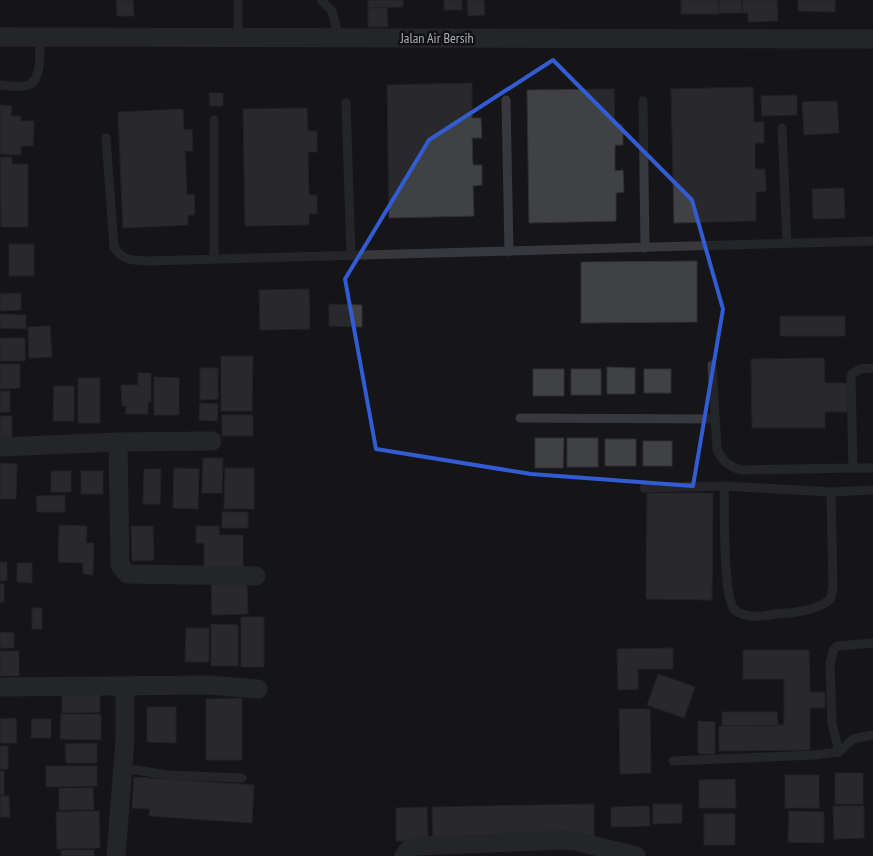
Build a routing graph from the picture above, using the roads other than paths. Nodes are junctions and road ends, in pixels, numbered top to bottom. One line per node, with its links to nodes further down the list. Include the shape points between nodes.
1 (238, 0): 5 (lane)
2 (321, 0): 6 (lane, via 332,12)
3 (0, 37): 4 (street, Jalan Air Bersih)
4 (40, 37): 5 (street, Jalan Air Bersih); 8 (lane, via 36,80 26,86)
5 (238, 37): 6 (street, Jalan Air Bersih)
6 (339, 38): 7 (street, Jalan Air Bersih)
7 (873, 39)
8 (0, 86)
9 (506, 100): 18 (lane)
10 (643, 101): 17 (lane)
11 (346, 102): 19 (lane)
12 (214, 120): 20 (lane)
13 (782, 128): 16 (lane)
14 (106, 138): 20 (lane, via 114,247 120,256 147,261)
15 (873, 241): 16 (lane)
16 (787, 244): 17 (lane)
17 (646, 248): 18 (lane)
18 (510, 252): 19 (lane)
19 (351, 256): 20 (lane)
20 (214, 259)
21 (712, 365): 24 (lane)
22 (873, 368): 28 (lane, via 860,369 852,374)
23 (520, 418): 24 (lane)
24 (715, 419): 28 (lane, via 717,449 732,468)
25 (212, 441): 26 (street)
26 (118, 442): 27 (street); 34 (street, via 122,570 127,574)
27 (0, 447)
28 (852, 468): 29 (lane)
29 (873, 468)
30 (724, 486): 31 (lane); 33 (lane); 33 (lane, via 730,602 735,610 751,615 801,612 820,607 830,600 833,588)
31 (644, 488)
32 (873, 490): 33 (lane)
33 (830, 492)
34 (256, 576)
35 (873, 642): 40 (lane, via 837,646 830,658 832,722)
36 (125, 686): 37 (street); 38 (street, via 209,685); 42 (street)
37 (0, 687)
38 (258, 689)
39 (873, 735): 40 (lane, via 853,739)
40 (839, 752): 41 (lane)
41 (672, 761)
42 (123, 768): 43 (lane, via 168,775); 44 (street)
43 (242, 778)
44 (116, 856)
45 (404, 856): 46 (street, via 416,846 562,840 576,840)
46 (636, 856)

